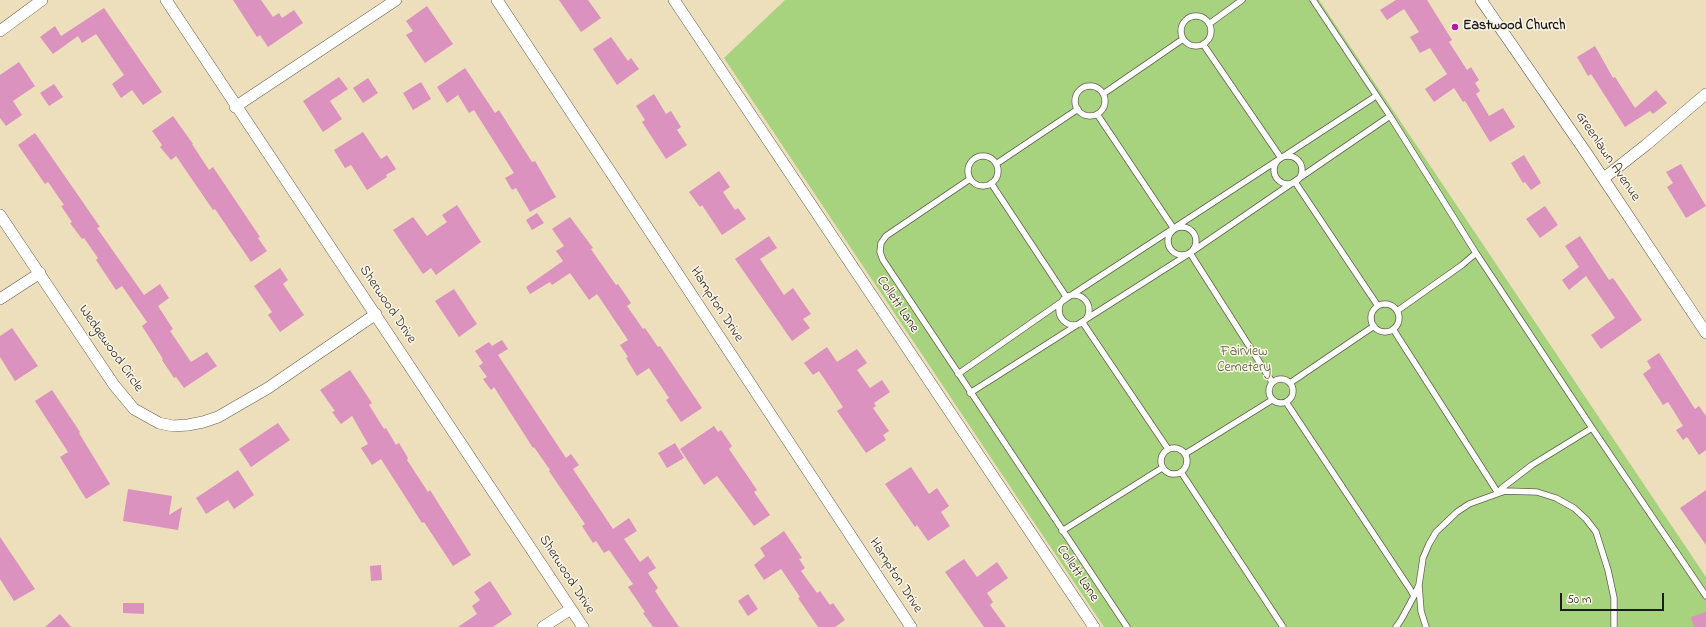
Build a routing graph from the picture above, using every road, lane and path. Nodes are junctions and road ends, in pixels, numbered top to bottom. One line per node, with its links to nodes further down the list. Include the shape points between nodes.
1 (42, 0): 10 (street)
2 (166, 0): 16 (street, Sherwood Drive)
3 (396, 0): 16 (street)
4 (496, 0): 59 (street, Hampton Drive)
5 (674, 0): 60 (street, Collett Lane)
6 (1242, 0): 9 (lane)
7 (1313, 0): 15 (lane)
8 (1481, 0): 22 (street, Greenlawn Avenue)
9 (1209, 24): 11 (lane, via 1200,16 1188,18 1181,27); 12 (lane, via 1211,34)
10 (0, 31)
11 (1184, 39): 12 (lane, via 1191,45); 13 (lane)
12 (1203, 44): 20 (lane)
13 (1103, 94): 17 (lane, via 1095,87 1084,88 1077,95); 18 (lane, via 1105,105)
14 (1706, 94): 22 (street)
15 (1376, 96): 19 (lane); 20 (lane)
16 (235, 107): 35 (street, Sherwood Drive)
17 (1078, 109): 18 (lane, via 1085,115); 21 (lane)
18 (1097, 114): 27 (lane)
19 (1390, 116): 24 (lane); 29 (lane)
20 (1281, 158): 24 (lane, via 1275,167 1276,177 1284,183); 24 (lane, via 1291,157 1300,163 1301,174); 27 (lane)
21 (996, 164): 23 (lane, via 986,156 979,156 968,167); 25 (lane, via 998,173)
22 (1604, 178): 39 (street, Greenlawn Avenue)
23 (970, 179): 25 (lane, via 980,186); 40 (lane, via 893,230 881,243 880,252)
24 (1295, 182): 28 (lane); 33 (lane)
25 (991, 183): 31 (lane)
26 (0, 215): 30 (street, Wedgewood Circle)
27 (1174, 229): 28 (lane, via 1168,239 1171,250 1178,255); 28 (lane, via 1184,226 1193,231 1197,241); 31 (lane)
28 (1190, 253): 36 (lane); 41 (lane)
29 (1476, 253): 34 (lane); 46 (lane)
30 (40, 273): 32 (street); 35 (street, Wedgewood Circle, via 93,354 134,409 159,424 173,426 218,417 268,388)
31 (1067, 298): 36 (lane, via 1077,296 1086,301 1089,314); 36 (lane, via 1060,307 1062,318 1071,325); 40 (lane)
32 (0, 299)
33 (1378, 306): 34 (lane, via 1386,304); 37 (lane, via 1372,315)
34 (1397, 310): 38 (lane, via 1399,319)
35 (376, 314): 56 (street, Sherwood Drive)
36 (1083, 322): 43 (lane); 47 (lane)
37 (1374, 326): 38 (lane, via 1383,331); 42 (lane)
38 (1393, 329): 51 (lane)
39 (1706, 333)
40 (958, 374): 43 (lane)
41 (1272, 382): 42 (lane, via 1281,379); 44 (lane, via 1268,389)
42 (1290, 383): 45 (lane, via 1293,392)
43 (970, 393): 52 (lane)
44 (1272, 400): 45 (lane, via 1278,403); 48 (lane)
45 (1286, 402): 54 (lane)
46 (1592, 428): 51 (lane, via 1532,465); 55 (lane)
47 (1168, 449): 48 (lane, via 1179,449); 49 (lane, via 1161,457)
48 (1185, 454): 50 (lane, via 1187,464)
49 (1162, 468): 50 (lane, via 1172,474); 52 (lane)
50 (1181, 472): 62 (lane)
51 (1498, 494): 53 (lane, via 1469,504 1436,532 1423,558); 65 (lane, via 1505,491 1546,494 1574,508 1592,525 1599,539 1613,591)
52 (1062, 531): 61 (lane)
53 (1419, 586): 54 (lane); 64 (lane, via 1421,611)
54 (1414, 596): 63 (lane)
55 (1706, 596)
56 (571, 609): 57 (street); 58 (street, Sherwood Drive)
57 (543, 627)
58 (582, 627)
59 (911, 627)
60 (1094, 627)
61 (1126, 627)
62 (1283, 627)
63 (1396, 627)
64 (1426, 627)
65 (1614, 627)

